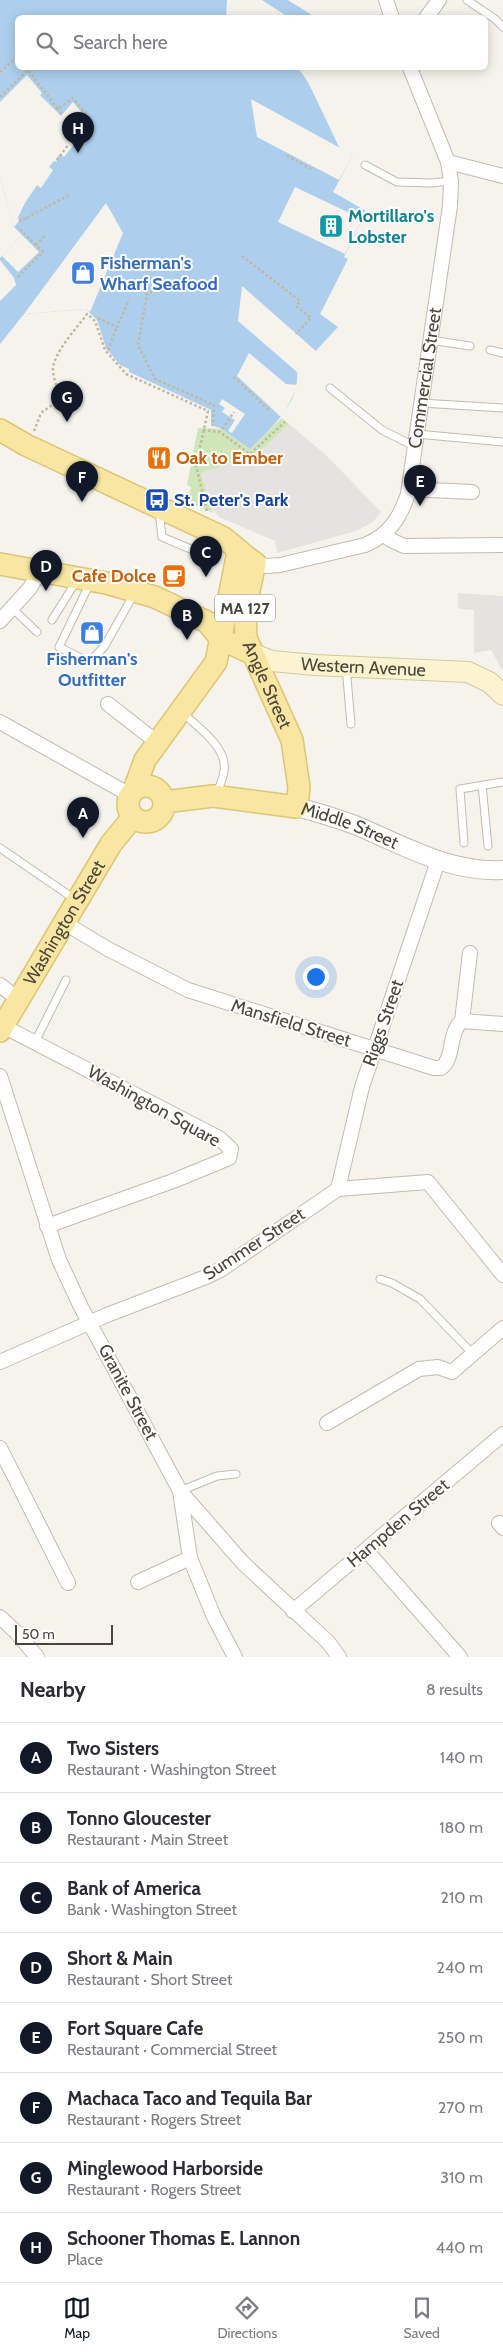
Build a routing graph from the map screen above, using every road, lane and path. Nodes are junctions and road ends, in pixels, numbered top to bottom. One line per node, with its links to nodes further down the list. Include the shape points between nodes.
1 (386, 0): 4 (street)
2 (439, 0): 5 (street)
3 (467, 0): 6 (lane)
4 (391, 15)
5 (428, 15)
6 (503, 28)
7 (15, 58): 9 (path)
8 (411, 70): 17 (street, Commercial Street)
9 (0, 72)
10 (0, 97): 11 (path, via 28,70)
11 (58, 109): 12 (path); 13 (path, via 73,98)
12 (62, 115)
13 (89, 117)
14 (68, 145): 16 (path)
15 (287, 156): 19 (path)
16 (57, 160)
17 (448, 162): 20 (street); 21 (street, Commercial Street)
18 (365, 165): 21 (lane, via 397,182)
19 (311, 169)
20 (503, 176)
21 (451, 181): 36 (street, Commercial Street)
22 (70, 195): 23 (path)
23 (37, 214): 24 (path); 25 (path)
24 (27, 218)
25 (19, 221)
26 (18, 227): 28 (path)
27 (46, 234): 28 (path)
28 (36, 245): 30 (path, via 43,252)
29 (242, 256): 35 (path, via 300,301 296,306 311,318)
30 (18, 277)
31 (157, 289): 48 (path, via 147,294 138,345 156,379 214,405)
32 (129, 300): 34 (path)
33 (98, 318): 34 (path)
34 (117, 327): 38 (path)
35 (296, 334)
36 (430, 340): 37 (lane); 43 (street, Commercial Street)
37 (470, 346)
38 (108, 350)
39 (490, 350): 40 (lane)
40 (503, 353)
41 (234, 377): 46 (path)
42 (330, 388): 53 (lane, via 382,430)
43 (421, 403): 44 (lane); 53 (street, Commercial Street)
44 (503, 408)
45 (234, 412): 49 (path)
46 (270, 412)
47 (284, 422): 51 (path, via 250,454 220,432)
48 (213, 426)
49 (222, 429)
50 (0, 430): 57 (main road, via 159,506)
51 (203, 430): 52 (path, via 208,411 126,374 105,350 95,322 87,314 56,356 53,371 59,391 56,402 41,412); 57 (path, via 196,465)
52 (34, 431)
53 (416, 440): 54 (lane); 55 (street, Commercial Street)
54 (503, 442)
55 (409, 489): 56 (street); 58 (street, Commercial Street, via 403,507)
56 (472, 492)
57 (210, 523): 60 (main road)
58 (385, 535): 59 (street, via 404,546); 60 (street, via 365,545 293,563 266,566)
59 (503, 545)
60 (247, 558): 65 (main road, Angle Street / MA 127); 67 (main road, MA 127)
61 (0, 564): 62 (main road)
62 (40, 571): 63 (main road); 66 (street, via 36,582)
63 (84, 579): 64 (main road); 64 (lane, via 59,647 89,662 104,647); 68 (lane)
64 (136, 591): 70 (main road)
65 (246, 603): 67 (main road); 73 (main road, Angle Street / MA 127, via 244,626)
66 (12, 608): 69 (street); 71 (lane)
67 (226, 612): 70 (main road); 72 (main road, MA 127)
68 (52, 620)
69 (0, 621)
70 (206, 622): 72 (main road)
71 (37, 632)
72 (221, 639): 73 (main road, Western Avenue / MA 127); 77 (main road, via 216,662)
73 (251, 653): 74 (main road, Western Avenue / MA 127, via 272,660); 86 (main road, Angle Street, via 292,740 299,787)
74 (346, 667): 75 (main road, Western Avenue / MA 127, via 468,672 489,682); 79 (lane)
75 (503, 695)
76 (108, 704): 80 (street)
77 (181, 712): 80 (main road); 84 (lane, via 223,756 224,770)
78 (0, 722): 83 (street)
79 (351, 724)
80 (158, 742): 83 (main road, via 145,760)
81 (503, 782): 82 (lane)
82 (482, 785): 88 (lane, via 460,789); 89 (lane)
83 (132, 793): 85 (main road, via 138,787 150,786 160,792); 87 (main road, via 128,807)
84 (216, 796): 85 (main road, Middle Street); 86 (main road, Middle Street)
85 (164, 802): 87 (main road, via 162,813 154,821 143,822)
86 (296, 807): 91 (street, Middle Street, via 353,825)
87 (133, 817): 93 (main road, Washington Street, via 111,844)
88 (464, 843)
89 (488, 846)
90 (0, 848): 93 (lane)
91 (438, 861): 92 (street, Middle Street, via 462,868); 103 (street, Riggs Street)
92 (503, 870)
93 (76, 900): 94 (main road, Washington Street)
94 (63, 922): 98 (main road, Washington Street); 103 (street, Mansfield Street, via 188,990)
95 (470, 953): 99 (street)
96 (66, 980): 102 (lane)
97 (0, 985): 98 (street)
98 (18, 999): 101 (main road, Washington Street)
99 (462, 1021): 100 (street); 103 (street, Mansfield Street, via 457,1026 446,1064 439,1069)
100 (503, 1024)
101 (2, 1029): 102 (street, Washington Square)
102 (34, 1042): 106 (street, Washington Square, via 211,1134 231,1149 229,1158)
103 (374, 1049): 105 (street, Riggs Street)
104 (0, 1076): 106 (street, Granite Street)
105 (338, 1189): 107 (street, via 428,1182); 109 (street, Summer Street, via 222,1269)
106 (47, 1226): 109 (street, Granite Street, via 59,1260)
107 (503, 1276)
108 (380, 1279): 111 (lane, via 420,1299)
109 (90, 1322): 112 (street, Summer Street); 117 (street, Granite Street)
110 (503, 1328): 111 (street)
111 (472, 1354): 113 (street, via 452,1372 438,1367 418,1369)
112 (0, 1362)
113 (327, 1423)
114 (503, 1434): 118 (street, Hampden Street)
115 (0, 1448): 121 (street)
116 (236, 1474): 117 (lane, via 217,1476)
117 (180, 1490): 119 (street); 122 (street, Granite Street, via 243,1563)
118 (366, 1550): 122 (street, Hampden Street); 127 (street)
119 (190, 1558): 120 (street); 125 (street, via 214,1618)
120 (138, 1582)
121 (68, 1583)
122 (293, 1611): 126 (street, Granite Street, via 328,1642)
123 (0, 1617): 124 (street)
124 (37, 1657)
125 (235, 1657)
126 (339, 1657)
127 (460, 1657)

